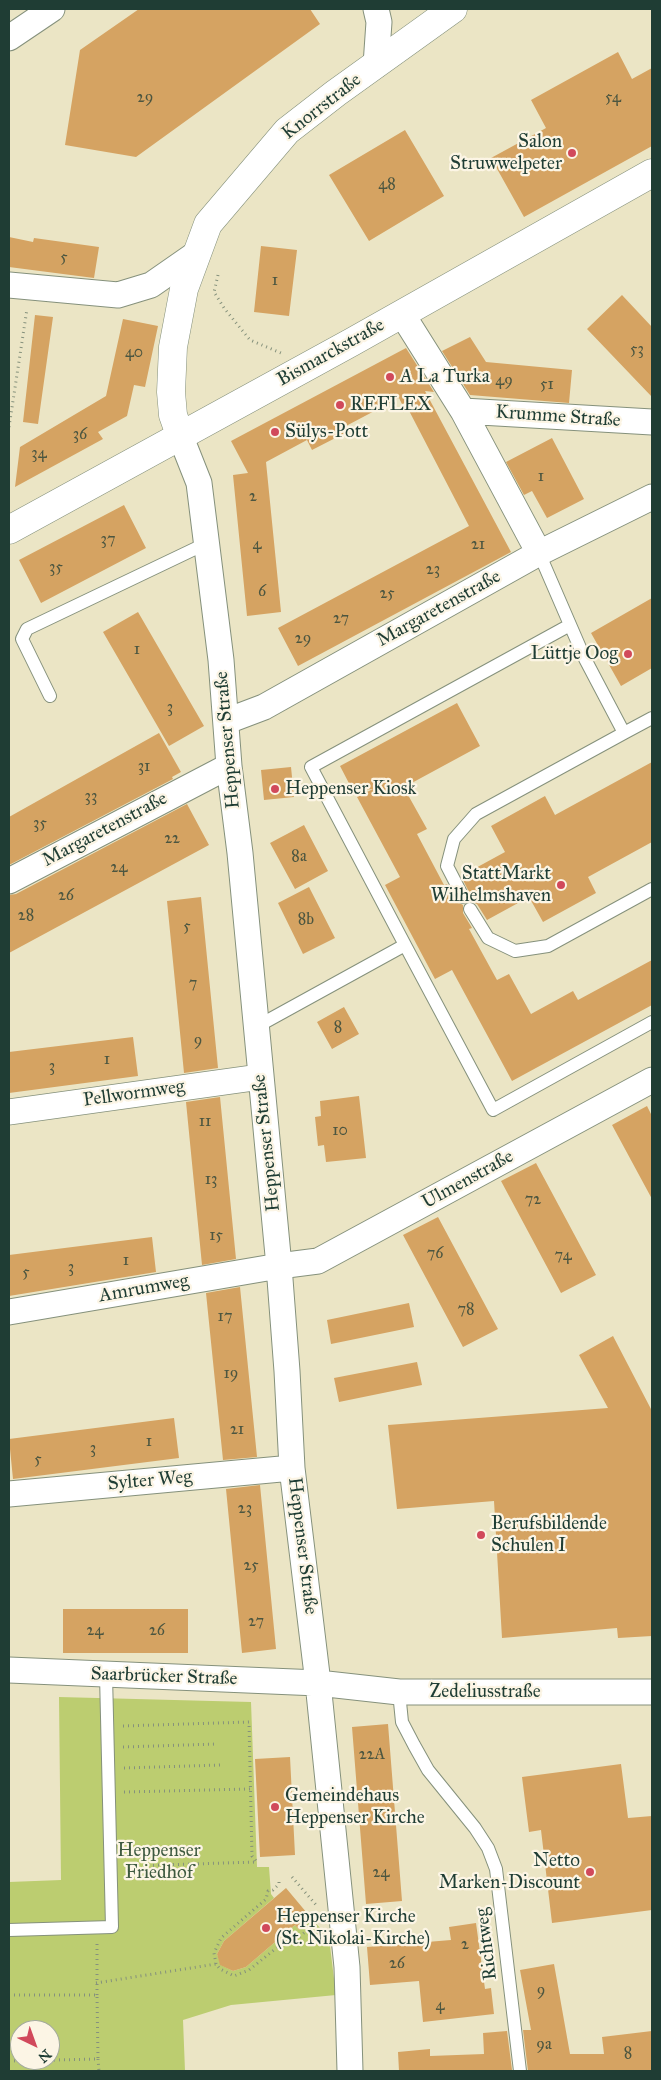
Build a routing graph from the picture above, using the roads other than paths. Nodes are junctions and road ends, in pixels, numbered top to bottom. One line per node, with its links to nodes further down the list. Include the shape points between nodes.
1 (52, 9): 4 (street)
2 (376, 9): 5 (street, via 379,22)
3 (453, 9): 5 (main road, Knorrstraße)
4 (9, 38)
5 (376, 65): 7 (main road, Knorrstraße, via 287,131)
6 (652, 173): 10 (main road, Bismarckstraße)
7 (208, 224): 8 (main road, Heppenser Straße)
8 (208, 260): 9 (street, via 151,285 118,295); 13 (main road, Heppenser Straße, via 184,288 173,347 171,392 173,416)
9 (20, 285)
10 (402, 314): 11 (street, Krumme Straße); 13 (main road, Bismarckstraße)
11 (463, 411): 12 (street, Krumme Straße); 17 (street, Krumme Straße)
12 (652, 422)
13 (180, 435): 15 (main road, Bismarckstraße); 16 (street, Heppenser Straße, via 199,483)
14 (652, 497): 17 (street, Margaretenstraße)
15 (9, 530)
16 (205, 544): 19 (lane, via 27,629 22,639); 21 (street, Heppenser Straße)
17 (539, 553): 18 (lane); 21 (street, Margaretenstraße, via 264,707)
18 (570, 625): 22 (lane); 28 (lane, via 311,767)
19 (50, 696)
20 (652, 718): 22 (lane)
21 (227, 721): 23 (street, Heppenser Straße)
22 (624, 733): 26 (lane, via 476,814 454,839 447,866)
23 (229, 766): 24 (street, Margaretenstraße); 30 (street, Heppenser Straße)
24 (9, 881)
25 (652, 889): 27 (lane, via 548,946 514,951 488,938)
26 (463, 897)
27 (470, 909)
28 (405, 945): 29 (lane, via 493,1110); 30 (lane)
29 (652, 1022)
30 (256, 1027): 31 (street, Heppenser Straße)
31 (260, 1077): 33 (street, Pellwormweg); 34 (street, Heppenser Straße)
32 (652, 1080): 34 (street, Ulmenstraße, via 318,1261)
33 (9, 1112)
34 (278, 1266): 35 (street, Amrumweg); 36 (street, Heppenser Straße)
35 (9, 1312)
36 (292, 1468): 37 (street, Sylter Weg); 40 (street, Heppenser Straße)
37 (9, 1494)
38 (9, 1670): 39 (street, Saarbrücker Straße)
39 (106, 1674): 40 (street, Saarbrücker Straße); 43 (lane, via 112,1927)
40 (318, 1683): 41 (street, Zedeliusstraße); 44 (street, Heppenser Straße, via 347,1967)
41 (399, 1692): 42 (street, Zedeliusstraße); 45 (lane, Richtweg, via 402,1722 414,1745 428,1770 475,1828 496,1869)
42 (652, 1692)
43 (9, 1930)
44 (350, 2071)
45 (520, 2071)

